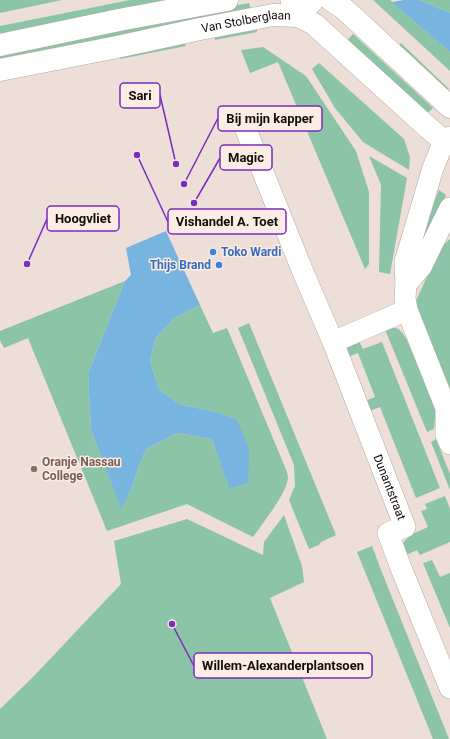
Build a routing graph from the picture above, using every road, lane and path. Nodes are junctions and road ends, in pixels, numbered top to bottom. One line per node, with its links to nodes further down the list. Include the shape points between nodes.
1 (227, 0): 5 (street, Van Stolberglaan)
2 (314, 0): 4 (street)
3 (331, 0): 7 (street, via 352,16)
4 (294, 8): 6 (street, Van Stolberglaan, via 273,15); 9 (street, Van Stolberglaan, via 424,124)
5 (0, 45)
6 (0, 70)
7 (450, 107)
8 (246, 130): 13 (street, Dunantstraat)
9 (448, 140): 11 (street, via 433,168 405,262)
10 (450, 208): 11 (street, via 421,267)
11 (406, 284): 12 (street)
12 (407, 310): 13 (street); 14 (street)
13 (333, 342): 16 (street, Dunantstraat, via 405,527 388,533)
14 (448, 407): 15 (street, via 446,435)
15 (450, 444)
16 (450, 688)

